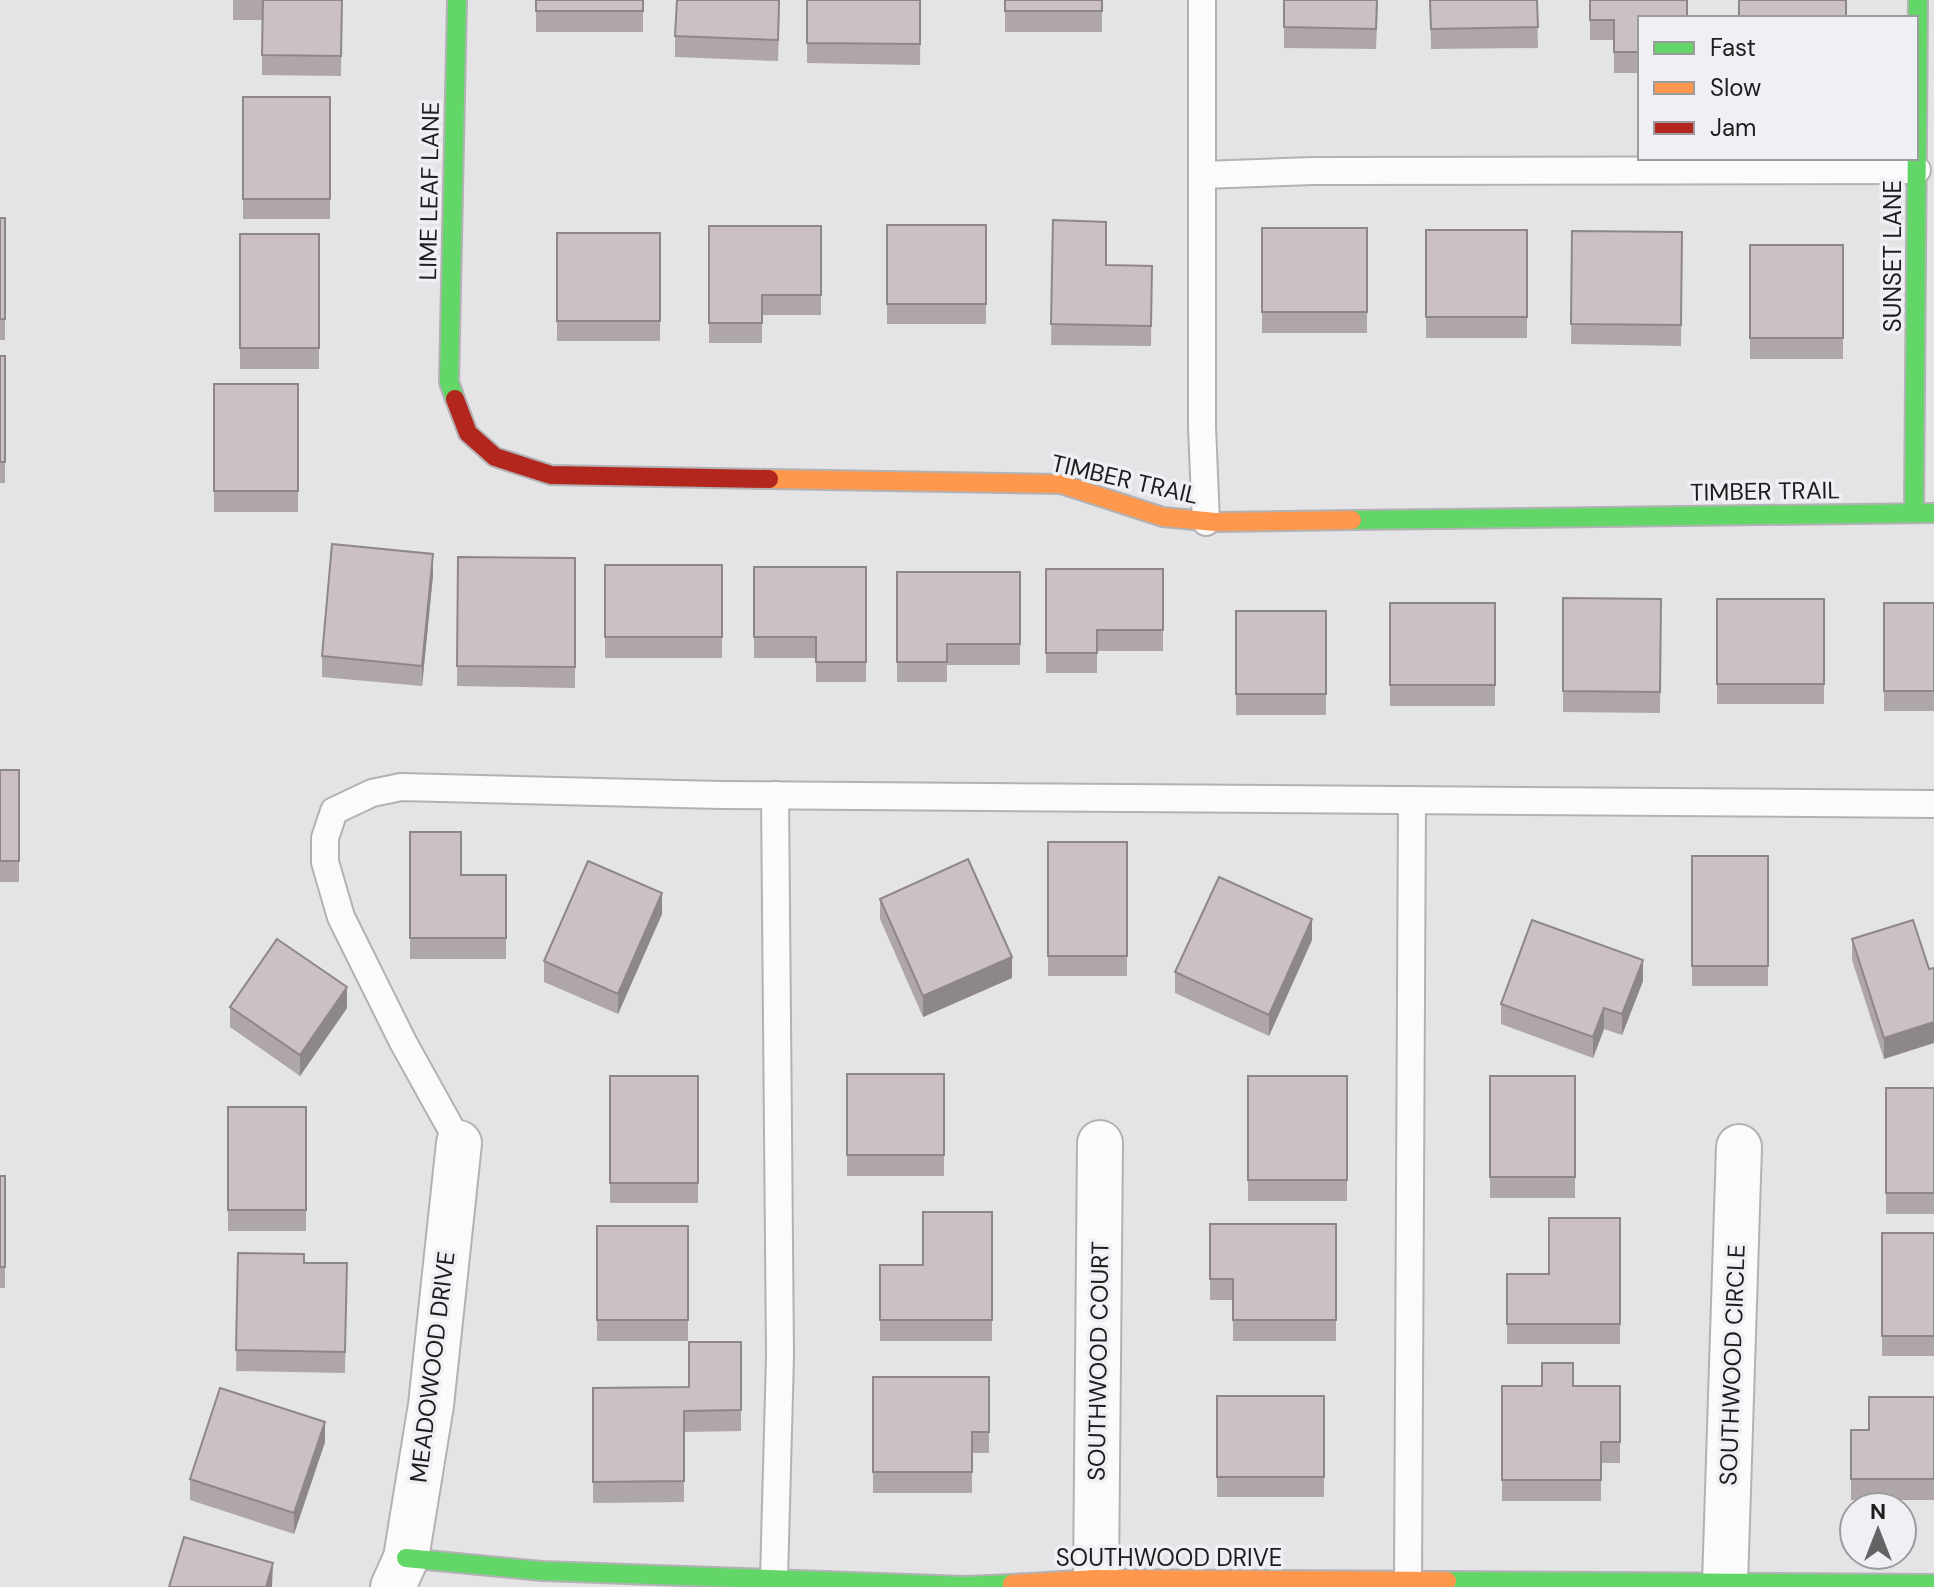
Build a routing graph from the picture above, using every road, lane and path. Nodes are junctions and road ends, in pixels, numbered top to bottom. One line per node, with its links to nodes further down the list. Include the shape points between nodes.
1 (457, 0): 6 (street, LIME LEAF LANE)
2 (1202, 0): 5 (lane)
3 (1917, 160): 4 (street, SUNSET LANE)
4 (1917, 170): 5 (lane); 7 (street, SUNSET LANE)
5 (1202, 175): 9 (lane)
6 (449, 382): 9 (street, TIMBER TRAIL, via 468,433 495,457 551,475 1061,484 1163,517)
7 (1914, 512): 8 (street, TIMBER TRAIL); 9 (street, TIMBER TRAIL)
8 (1934, 513)
9 (1206, 522)
10 (775, 795): 11 (lane); 13 (lane, via 401,787 372,793 334,811 325,838 325,862 341,917); 17 (lane, via 780,1356)
11 (1412, 800): 12 (lane); 19 (lane)
12 (1934, 804)
13 (459, 1143): 16 (street, MEADOWOOD DRIVE, via 431,1405)
14 (1100, 1143): 18 (street, SOUTHWOOD COURT)
15 (1739, 1147): 20 (street, SOUTHWOOD CIRCLE)
16 (399, 1573): 17 (street, SOUTHWOOD DRIVE, via 542,1571)
17 (774, 1579): 18 (street, SOUTHWOOD DRIVE, via 965,1586)
18 (1096, 1579): 19 (street, SOUTHWOOD DRIVE)
19 (1408, 1582): 20 (street, SOUTHWOOD DRIVE)
20 (1725, 1584): 21 (street, SOUTHWOOD DRIVE)
21 (1934, 1584)

